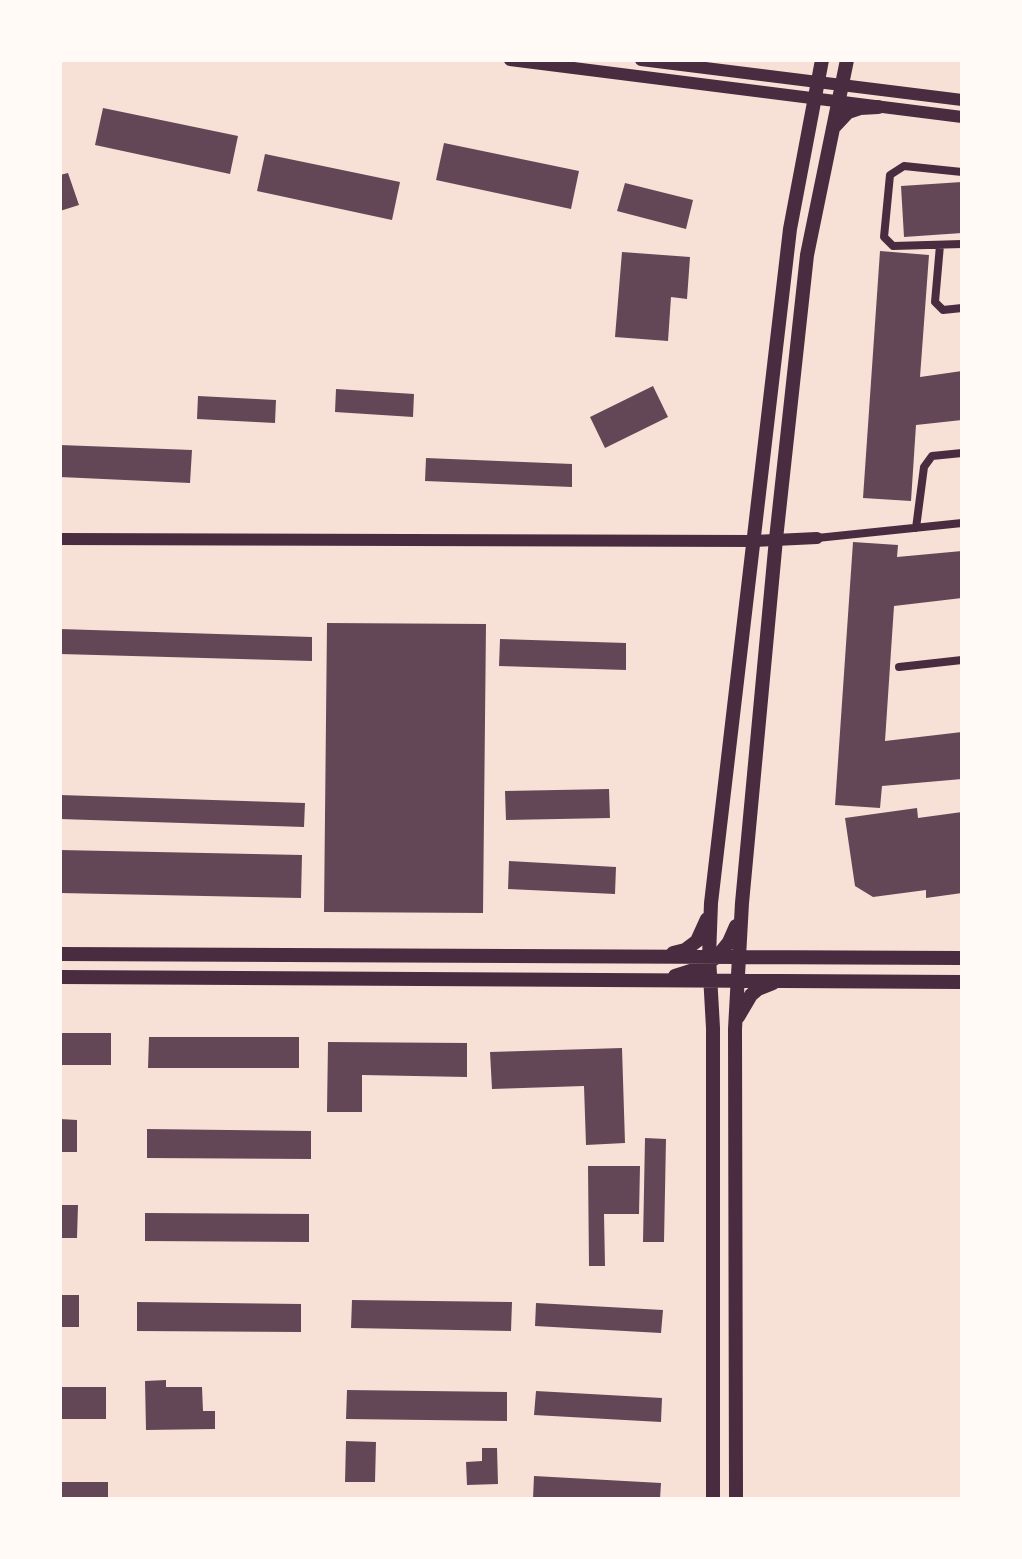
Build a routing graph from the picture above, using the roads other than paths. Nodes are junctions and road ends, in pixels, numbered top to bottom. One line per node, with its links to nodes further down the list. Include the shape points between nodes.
1 (510, 60): 7 (street)
2 (641, 60): 5 (street)
3 (822, 60): 5 (main road)
4 (847, 60): 6 (main road)
5 (817, 83): 6 (street); 7 (main road)
6 (837, 96): 7 (street); 8 (street, via 884,91); 9 (street); 11 (street, via 819,112); 12 (main road)
7 (814, 100): 11 (main road)
8 (962, 100)
9 (878, 107): 10 (street); 12 (main road, via 848,112)
10 (962, 117)
11 (808, 133): 23 (main road, via 790,229)
12 (830, 134): 22 (main road, via 807,255)
13 (962, 172): 15 (street, via 904,166 890,175 884,237 893,246)
14 (962, 244): 15 (street)
15 (940, 245): 16 (street, via 935,302 943,310)
16 (962, 308)
17 (962, 453): 19 (street, via 932,456 924,467)
18 (962, 523): 19 (street)
19 (916, 528): 20 (street)
20 (817, 538): 22 (street)
21 (60, 539): 23 (street)
22 (776, 539): 23 (street); 27 (main road)
23 (754, 541): 26 (main road)
24 (962, 660): 25 (street)
25 (899, 667)
26 (711, 903): 29 (main road, via 697,941 685,950); 31 (main road)
27 (742, 903): 31 (main road, via 731,937); 32 (main road)
28 (60, 954): 29 (main road)
29 (651, 957): 31 (main road)
30 (962, 958): 32 (main road, via 785,957)
31 (712, 959): 32 (main road); 32 (main road); 34 (main road, via 680,975)
32 (729, 973): 34 (main road); 35 (main road); 37 (main road); 38 (main road, via 713,1028)
33 (60, 977): 34 (main road)
34 (647, 980)
35 (782, 981): 36 (main road); 37 (main road, via 751,995)
36 (962, 982)
37 (735, 1029): 39 (main road)
38 (713, 1499)
39 (736, 1499)

